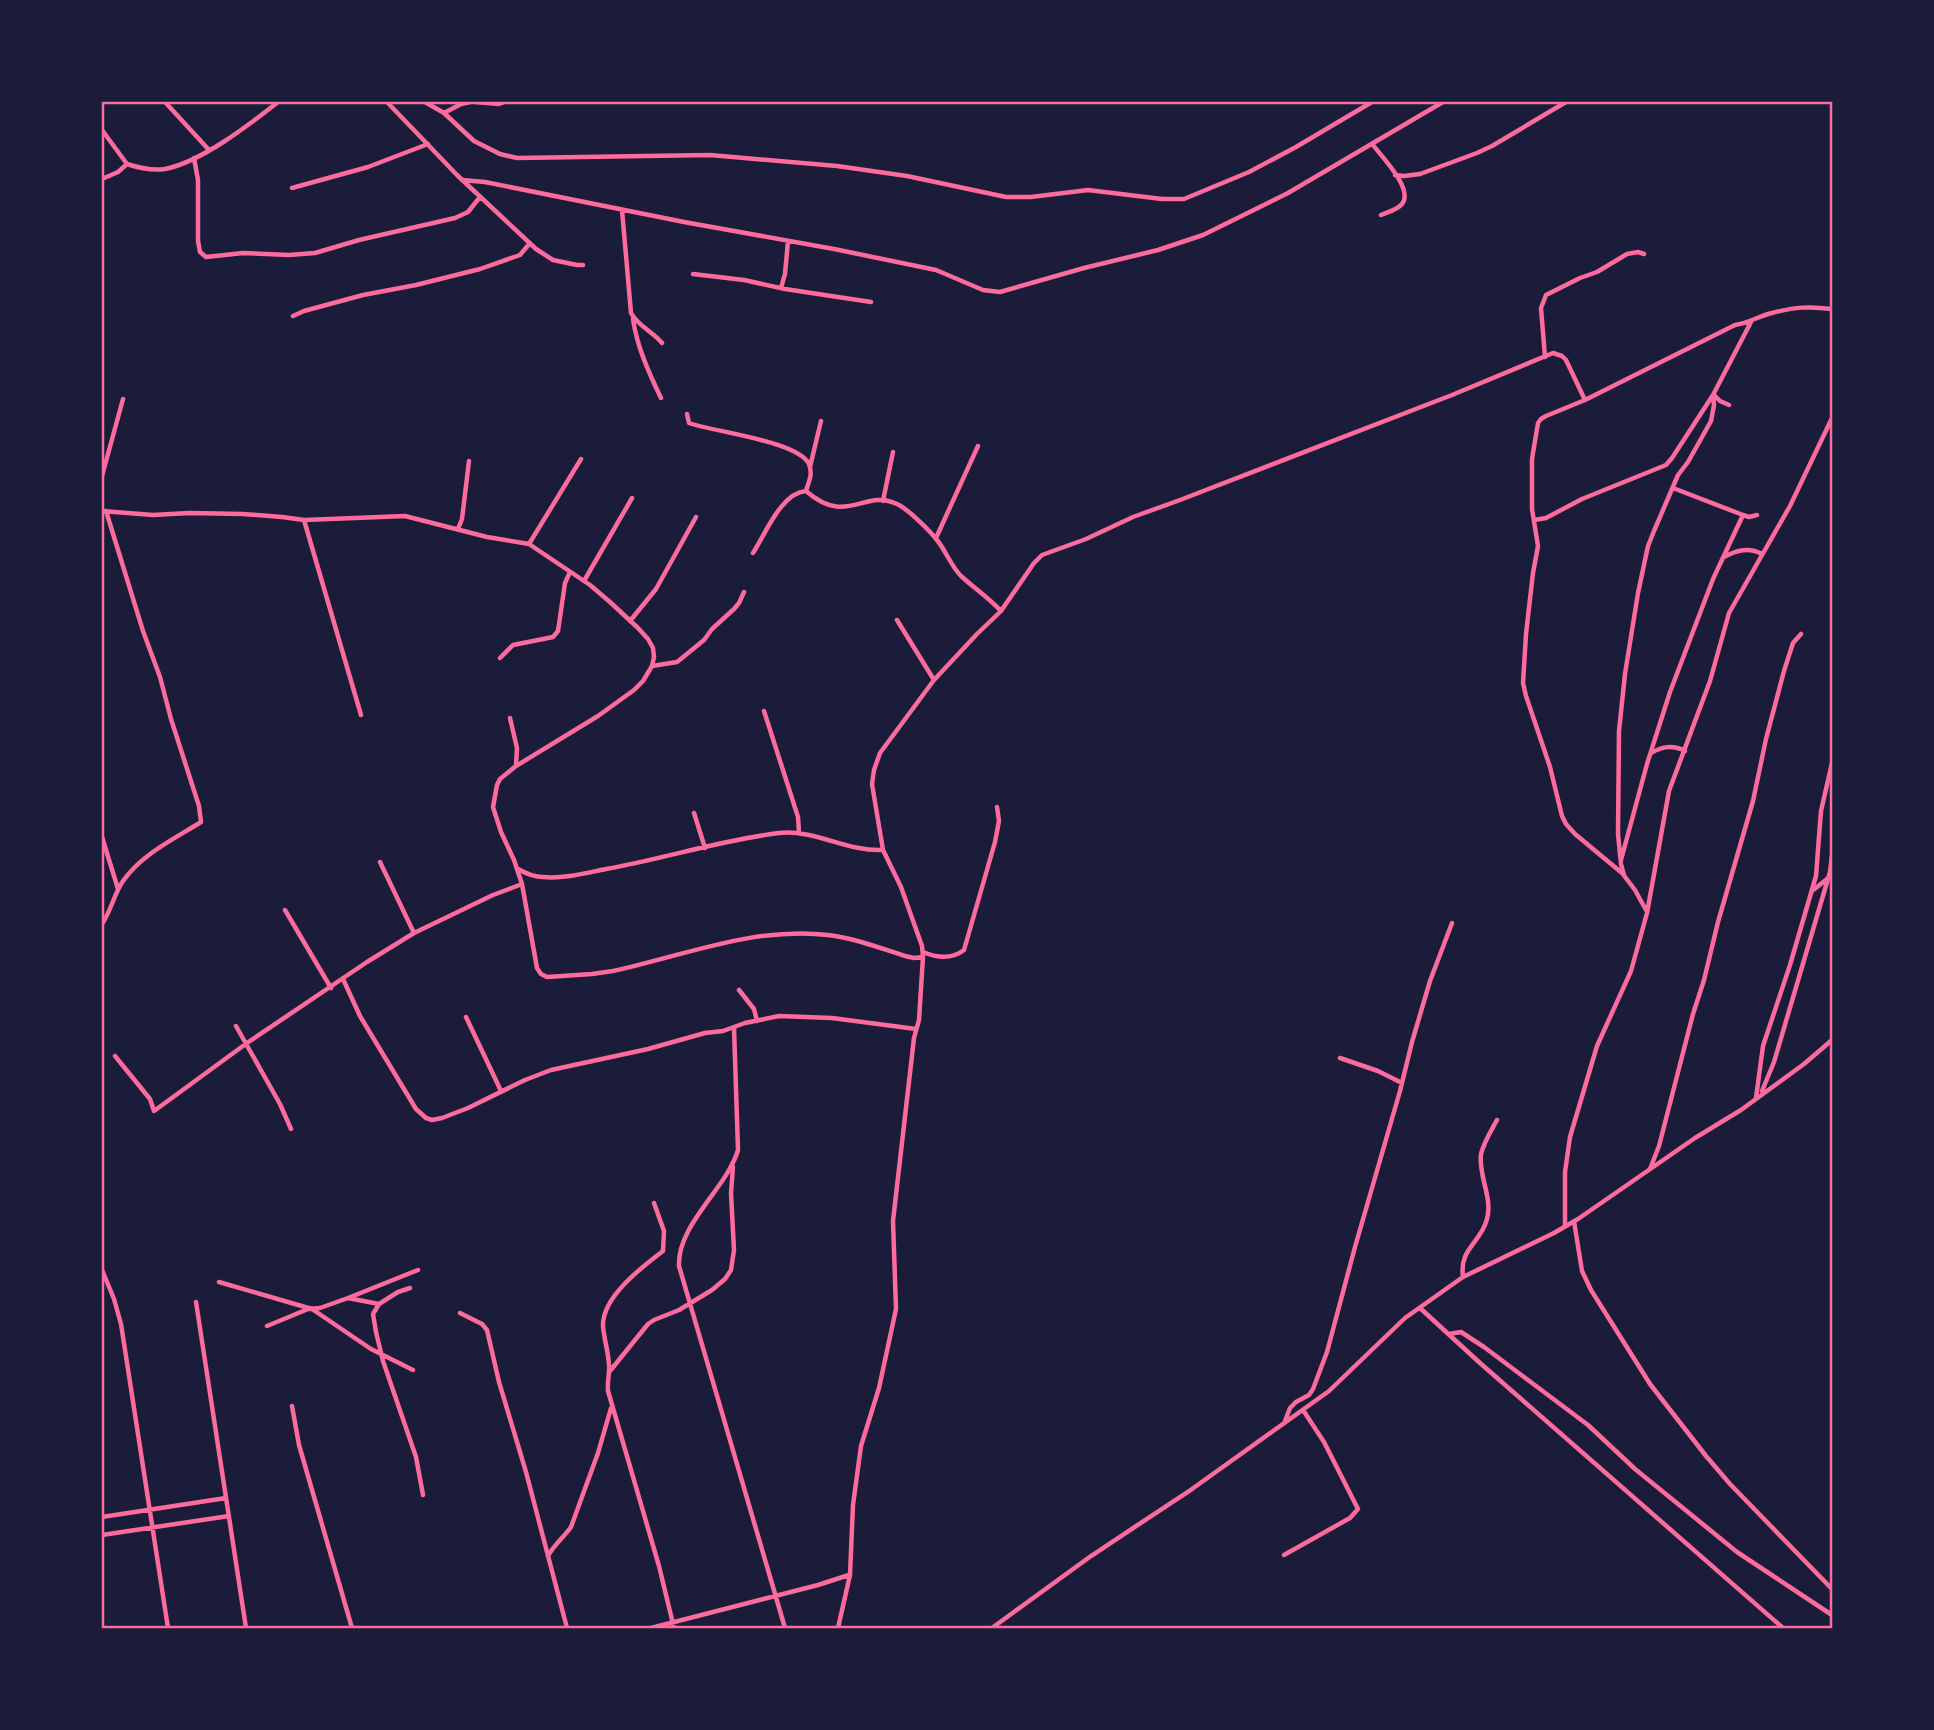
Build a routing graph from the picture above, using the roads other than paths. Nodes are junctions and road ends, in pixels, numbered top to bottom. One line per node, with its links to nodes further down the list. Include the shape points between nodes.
1 (165, 102): 15 (street)
2 (278, 102): 15 (street)
3 (387, 102): 13 (street)
4 (425, 102): 11 (street)
5 (470, 102): 11 (street)
6 (476, 102): 7 (street)
7 (504, 102)
8 (1372, 102): 11 (street, via 1249,172 1184,199 1088,190 1006,197 907,176 722,156 517,158 474,141)
9 (1443, 102): 14 (street)
10 (1566, 102): 18 (street, via 1478,153 1420,174)
11 (444, 113)
12 (102, 130): 17 (street)
13 (428, 144): 20 (street); 21 (street)
14 (1373, 145): 18 (street); 25 (street, via 1289,193 1194,238 1000,292 983,290 936,270)
15 (209, 150): 16 (street)
16 (194, 158): 17 (street, via 164,169); 22 (street, via 198,241 206,257 330,250 455,218 468,212)
17 (127, 164): 19 (street)
18 (1395, 175): 24 (street, via 1402,183 1404,200)
19 (102, 179)
20 (462, 180): 22 (street); 23 (street)
21 (292, 188)
22 (480, 197): 26 (street)
23 (622, 209): 25 (street); 34 (street)
24 (1381, 215)
25 (788, 241): 30 (street)
26 (530, 243): 28 (street, via 553,260); 33 (street, via 520,256 480,269)
27 (1644, 254): 37 (street, via 1627,254 1546,295 1541,308)
28 (583, 265)
29 (693, 274): 30 (street)
30 (781, 288): 31 (street)
31 (871, 302)
32 (1832, 309): 35 (street, via 1799,307)
33 (293, 316)
34 (633, 318): 36 (street); 39 (street)
35 (1752, 321): 38 (street); 41 (street)
36 (662, 344)
37 (1545, 357): 41 (street, via 1553,353 1562,356); 71 (street, via 1042,555)
38 (1713, 395): 42 (street); 52 (street, via 1711,421); 61 (street, via 1666,465)
39 (662, 398)
40 (123, 399): 51 (street)
41 (1585, 400): 61 (street, via 1538,423 1532,459)
42 (1729, 405)
43 (687, 414): 50 (street, via 689,423 791,450 803,456)
44 (1832, 418): 66 (street)
45 (821, 421): 50 (street)
46 (978, 446): 63 (street)
47 (893, 452): 55 (street)
48 (581, 459): 64 (street)
49 (469, 461): 62 (street)
50 (810, 468): 53 (street, via 812,477)
51 (102, 476)
52 (1673, 488): 57 (street); 93 (street, via 1648,546 1625,674 1618,772)
53 (806, 491): 55 (street, via 830,506); 65 (street, via 789,497)
54 (632, 498): 69 (street)
55 (883, 501): 63 (street, via 902,507)
56 (104, 511): 60 (street); 98 (street, via 160,677 201,822 141,861)
57 (1743, 515): 58 (street); 67 (street)
58 (1757, 515)
59 (696, 517): 73 (street, via 656,589)
60 (304, 520): 62 (street, via 405,516); 79 (street)
61 (1534, 520): 95 (street, via 1538,546 1524,663 1526,696 1566,824)
62 (457, 529): 64 (street)
63 (936, 538): 71 (street, via 960,575)
64 (528, 544): 68 (street)
65 (753, 553)
66 (1762, 554): 67 (street, via 1745,550); 81 (street, via 1729,613)
67 (1723, 558): 82 (street)
68 (570, 572): 69 (street); 75 (street, via 558,631 553,637 519,642)
69 (584, 581): 73 (street)
70 (744, 592): 76 (street, via 734,609 682,658)
71 (1001, 611): 77 (street)
72 (897, 620): 77 (street)
73 (630, 621): 76 (street, via 648,639)
74 (1801, 634): 124 (street, via 1793,643 1784,671 1753,801)
75 (500, 658)
76 (652, 666): 83 (street, via 643,681 617,702)
77 (934, 680): 90 (street, via 880,753 874,770 872,784)
78 (764, 711): 87 (street)
79 (361, 715)
80 (510, 718): 83 (street)
81 (1685, 751): 82 (street, via 1671,746); 101 (street, via 1665,808)
82 (1650, 753): 93 (street)
83 (516, 766): 94 (street, via 500,779 493,807)
84 (1832, 766): 99 (street, via 1821,811)
85 (997, 807): 105 (street, via 995,842 964,950 955,956)
86 (694, 813): 89 (street)
87 (799, 832): 89 (street); 90 (street, via 860,849)
88 (102, 837): 98 (street)
89 (705, 848): 94 (street, via 557,877)
90 (883, 850): 105 (street, via 901,887)
91 (1832, 855): 96 (street)
92 (380, 862): 104 (street)
93 (1621, 864): 95 (street)
94 (517, 869): 97 (street)
95 (1625, 877): 101 (street)
96 (1828, 879): 99 (street); 120 (street, via 1774,1062)
97 (522, 884): 104 (street); 105 (street, via 537,968 551,978 592,974 750,937 785,934 825,934 914,958)
98 (118, 889): 103 (street)
99 (1812, 892): 120 (street, via 1763,1046)
100 (285, 910): 107 (street)
101 (1647, 913): 127 (street, via 1631,971 1590,1063 1570,1137)
102 (1452, 923): 118 (street)
103 (102, 924)
104 (414, 933): 106 (street)
105 (923, 954): 113 (street)
106 (343, 979): 107 (street); 119 (street, via 360,1016 420,1114 432,1120 442,1118)
107 (331, 988): 115 (street)
108 (739, 990): 110 (street)
109 (466, 1017): 119 (street)
110 (757, 1021): 112 (street); 113 (street, via 779,1016 832,1018)
111 (236, 1027): 115 (street)
112 (734, 1028): 119 (street, via 551,1070); 123 (street, via 739,1141)
113 (916, 1029): 158 (street, via 893,1222 896,1309 859,1459)
114 (1832, 1040): 120 (street)
115 (247, 1043): 116 (street, via 154,1111 150,1098); 122 (street)
116 (115, 1056)
117 (1340, 1058): 118 (street)
118 (1402, 1083): 148 (street, via 1327,1352 1309,1395 1296,1402)
119 (502, 1091)
120 (1758, 1097): 124 (street)
121 (1497, 1120): 130 (street, via 1481,1157 1488,1218 1462,1261)
122 (291, 1129)
123 (733, 1163): 135 (street, via 683,1242 678,1258); 135 (street, via 731,1270)
124 (1650, 1170): 126 (street)
125 (654, 1203): 144 (street, via 664,1231 663,1251 627,1282 605,1313)
126 (1574, 1221): 127 (street); 159 (street, via 1582,1271 1650,1384 1730,1485)
127 (1565, 1226): 130 (street)
128 (418, 1269): 133 (street)
129 (102, 1270): 151 (street, via 121,1324)
130 (1463, 1277): 137 (street)
131 (219, 1282): 138 (street)
132 (410, 1289): 136 (street)
133 (348, 1298): 136 (street); 138 (street)
134 (196, 1302): 150 (street)
135 (690, 1303): 144 (street, via 648,1324); 160 (street)
136 (379, 1304): 142 (street, via 373,1314)
137 (1420, 1308): 141 (street); 147 (street)
138 (312, 1309): 140 (street); 142 (street)
139 (460, 1313): 157 (street, via 487,1330)
140 (267, 1326)
141 (1449, 1334): 161 (street, via 1461,1332 1484,1347 1588,1424 1635,1469 1737,1552); 171 (street)
142 (382, 1356): 143 (street); 149 (street, via 416,1457)
143 (413, 1370)
144 (610, 1371): 146 (street)
145 (292, 1406): 165 (street)
146 (612, 1407): 157 (street, via 571,1527); 162 (street)
147 (1303, 1410): 148 (street); 156 (street, via 1358,1509)
148 (1284, 1422): 170 (street)
149 (423, 1495)
150 (226, 1498): 151 (street); 152 (street)
151 (150, 1510): 153 (street); 154 (street)
152 (229, 1516): 154 (street); 164 (street)
153 (102, 1517)
154 (152, 1528): 155 (street); 163 (street)
155 (102, 1535)
156 (1284, 1555)
157 (548, 1556): 166 (street)
158 (850, 1575): 160 (street); 169 (street)
159 (1832, 1589)
160 (775, 1596): 162 (street); 168 (street)
161 (1832, 1615)
162 (674, 1625): 167 (street)
163 (168, 1629)
164 (246, 1629)
165 (352, 1629)
166 (568, 1629)
167 (651, 1629)
168 (785, 1629)
169 (838, 1629)
170 (992, 1629)
171 (1783, 1629)

